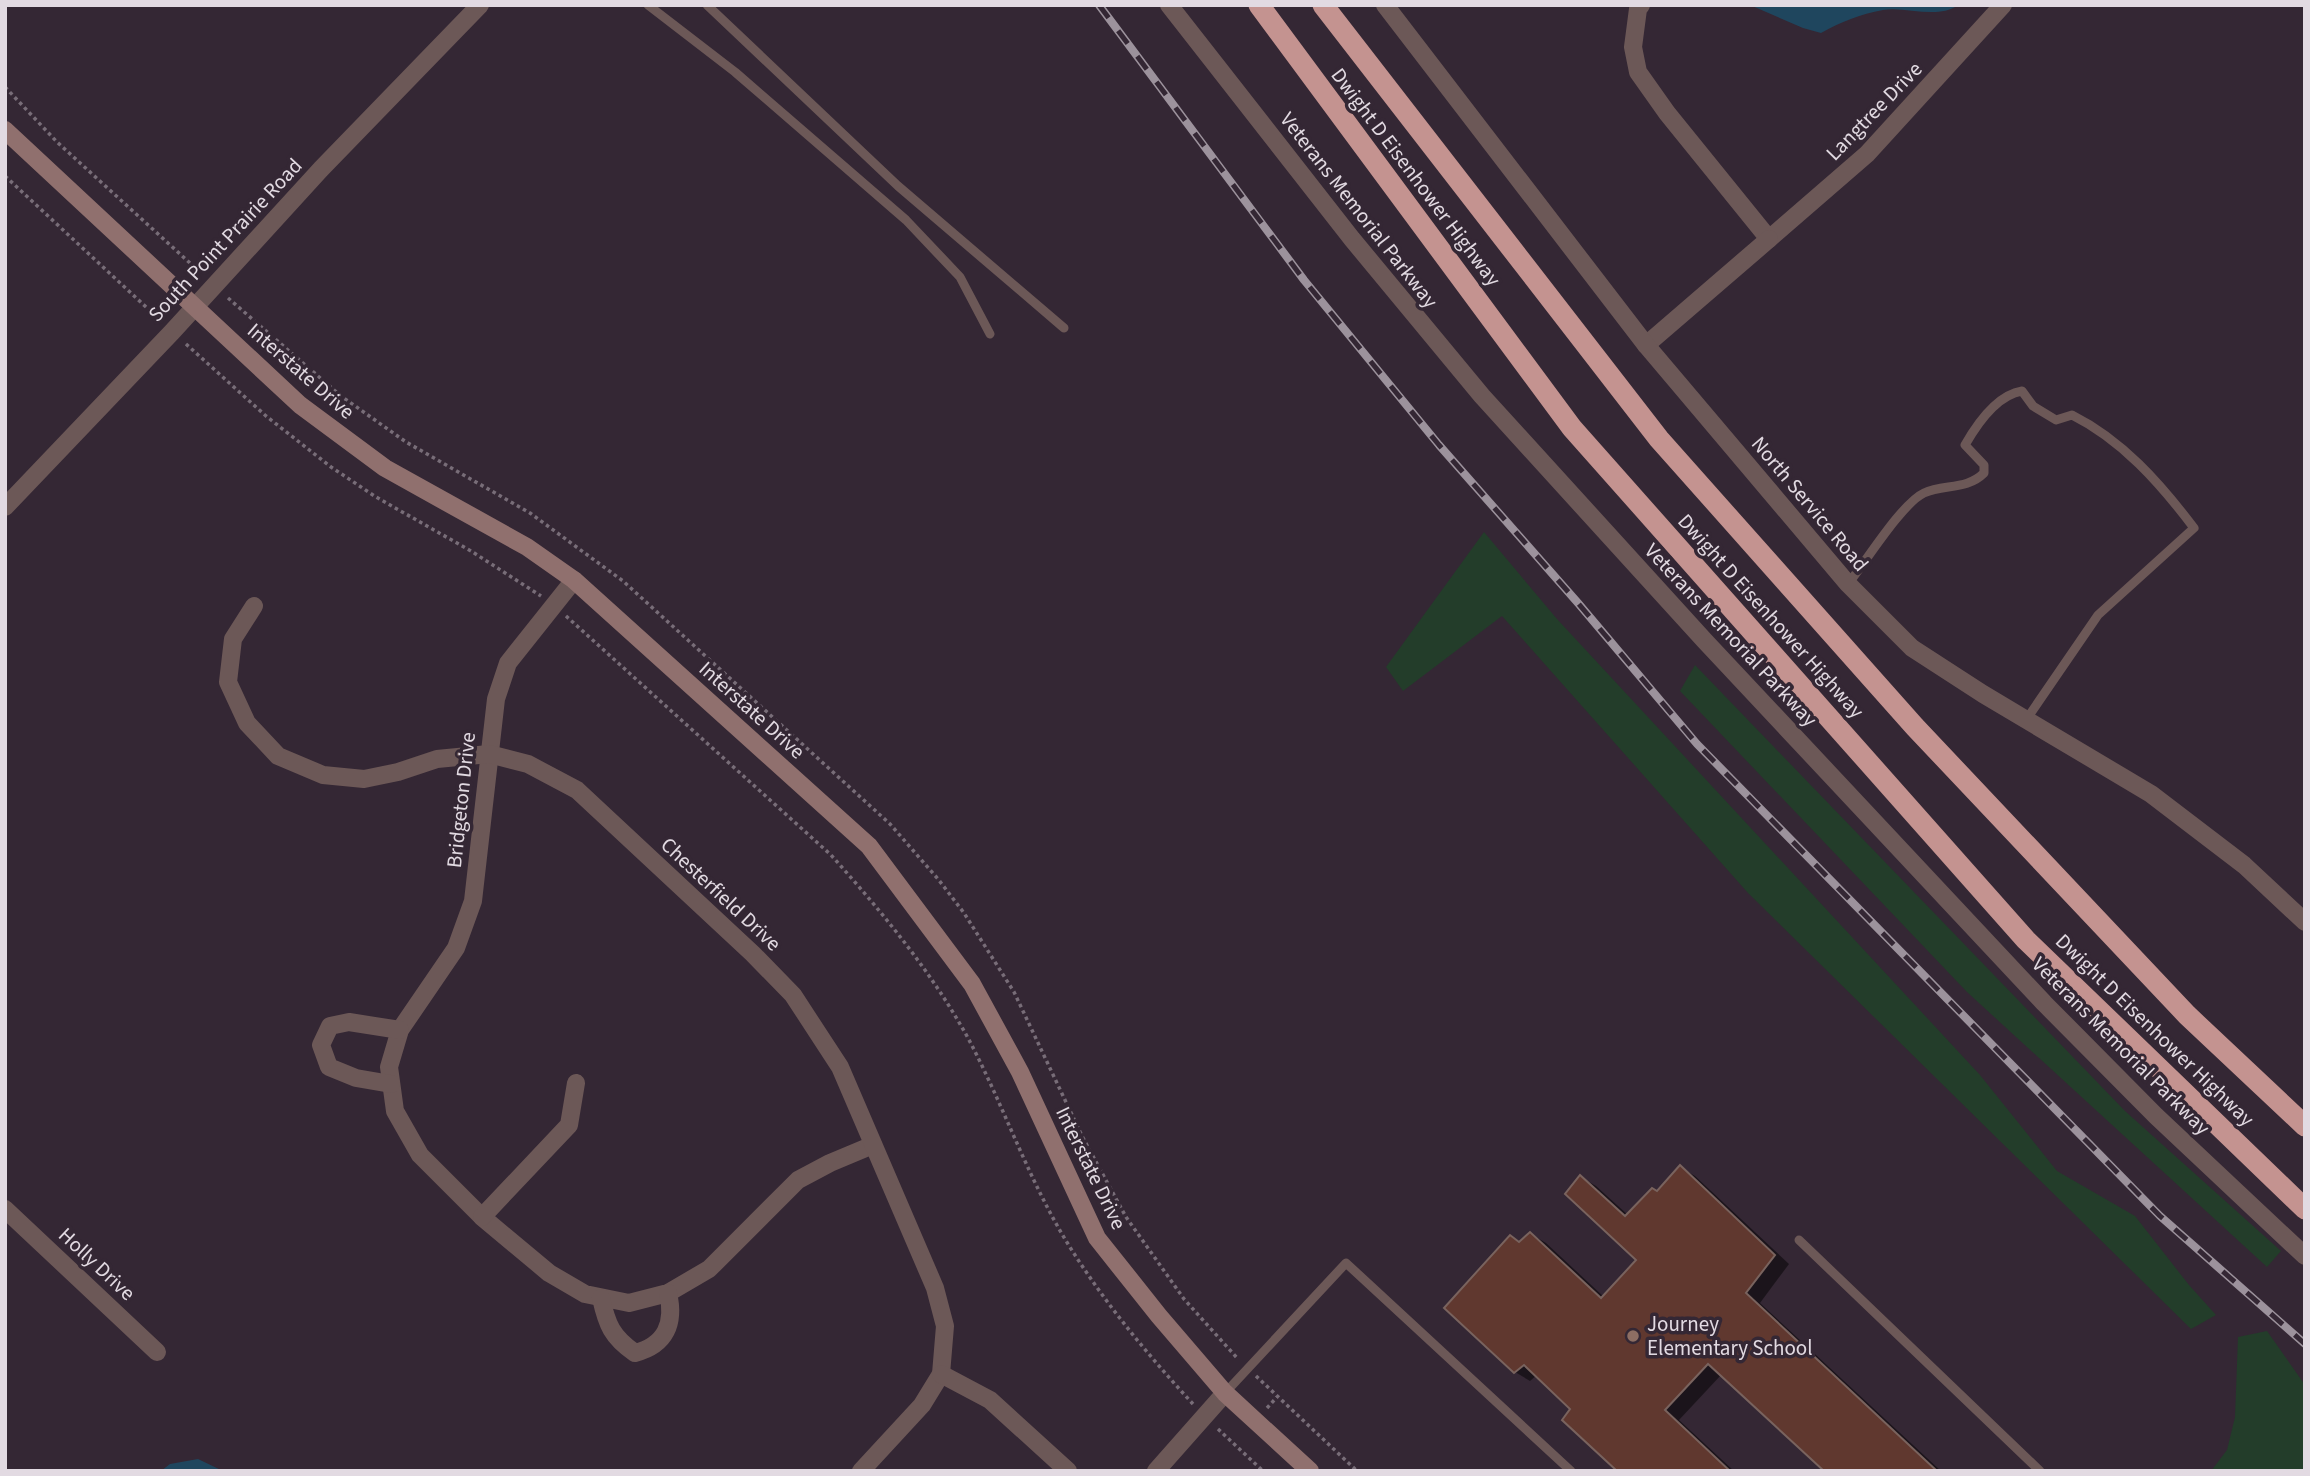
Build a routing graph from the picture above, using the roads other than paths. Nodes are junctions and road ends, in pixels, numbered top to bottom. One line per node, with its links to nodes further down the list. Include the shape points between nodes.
1 (480, 5): 12 (street, South Point Prairie Road)
2 (648, 5): 14 (lane, via 735,72 906,220 960,277)
3 (707, 5): 13 (lane, via 898,186)
4 (1169, 5): 32 (street, Veterans Memorial Parkway, via 1482,396 2044,1003)
5 (1259, 5): 29 (highway, Dwight D Eisenhower Highway, via 1572,428 2026,940)
6 (1323, 5): 26 (highway, Dwight D Eisenhower Highway, via 1659,439 1924,737 2187,1015)
7 (1385, 5): 15 (street, North Service Road)
8 (1641, 5): 11 (street, via 1633,47 1638,72)
9 (2003, 5): 11 (street, Langtree Drive, via 1867,154)
10 (5, 130): 12 (main road, Interstate Drive)
11 (1769, 239): 15 (street, Langtree Drive)
12 (195, 307): 16 (street, South Point Prairie Road); 17 (main road, Interstate Drive, via 300,405 385,468 527,547)
13 (1064, 328)
14 (990, 334)
15 (1646, 345): 18 (street, North Service Road)
16 (5, 507)
17 (574, 580): 21 (street, Bridgeton Drive, via 508,663 496,699); 37 (main road, Interstate Drive, via 869,846 972,984 1020,1072 1097,1238)
18 (1848, 584): 20 (street, North Service Road, via 1912,648); 20 (lane, via 1906,507 1924,493 1977,481 1984,473 1983,465 1965,445 2008,393 2022,391 2034,406 2056,420 2072,415 2096,427 2136,460 2194,528 2098,615)
19 (254, 606): 21 (street, Chesterfield Drive, via 233,639 228,682 247,723 278,756 323,775 364,779 437,759)
20 (2026, 720): 22 (street, North Service Road, via 2151,794 2244,865)
21 (489, 754): 23 (street, Bridgeton Drive, via 473,901 456,948); 27 (street, Chesterfield Drive, via 528,764 577,790 753,954 793,995 840,1067)
22 (2305, 922)
23 (400, 1030): 25 (street, Bridgeton Drive, via 389,1068); 25 (street, via 349,1021 330,1026 321,1045 329,1067)
24 (576, 1083): 30 (street, via 569,1125)
25 (391, 1084): 30 (street, Bridgeton Drive, via 395,1111 420,1155)
26 (2305, 1126)
27 (873, 1145): 33 (street, Bridgeton Drive, via 799,1180 709,1269); 36 (street, Chesterfield Drive, via 935,1288 945,1326)
28 (5, 1209): 35 (street, Holly Drive)
29 (2305, 1209)
30 (482, 1217): 34 (street, Bridgeton Drive, via 549,1273)
31 (1799, 1240): 43 (lane)
32 (2305, 1256)
33 (668, 1293): 34 (street, Bridgeton Drive, via 629,1303); 34 (street, via 671,1305 664,1338 635,1353 620,1343 606,1322)
34 (601, 1298)
35 (156, 1352)
36 (942, 1374): 38 (street, Chesterfield Drive, via 922,1405); 39 (street, via 990,1399)
37 (1225, 1393): 40 (street); 41 (main road, Interstate Drive); 42 (lane, via 1346,1263)
38 (861, 1471)
39 (1068, 1471)
40 (1156, 1471)
41 (1310, 1471)
42 (1571, 1471)
43 (2040, 1471)

